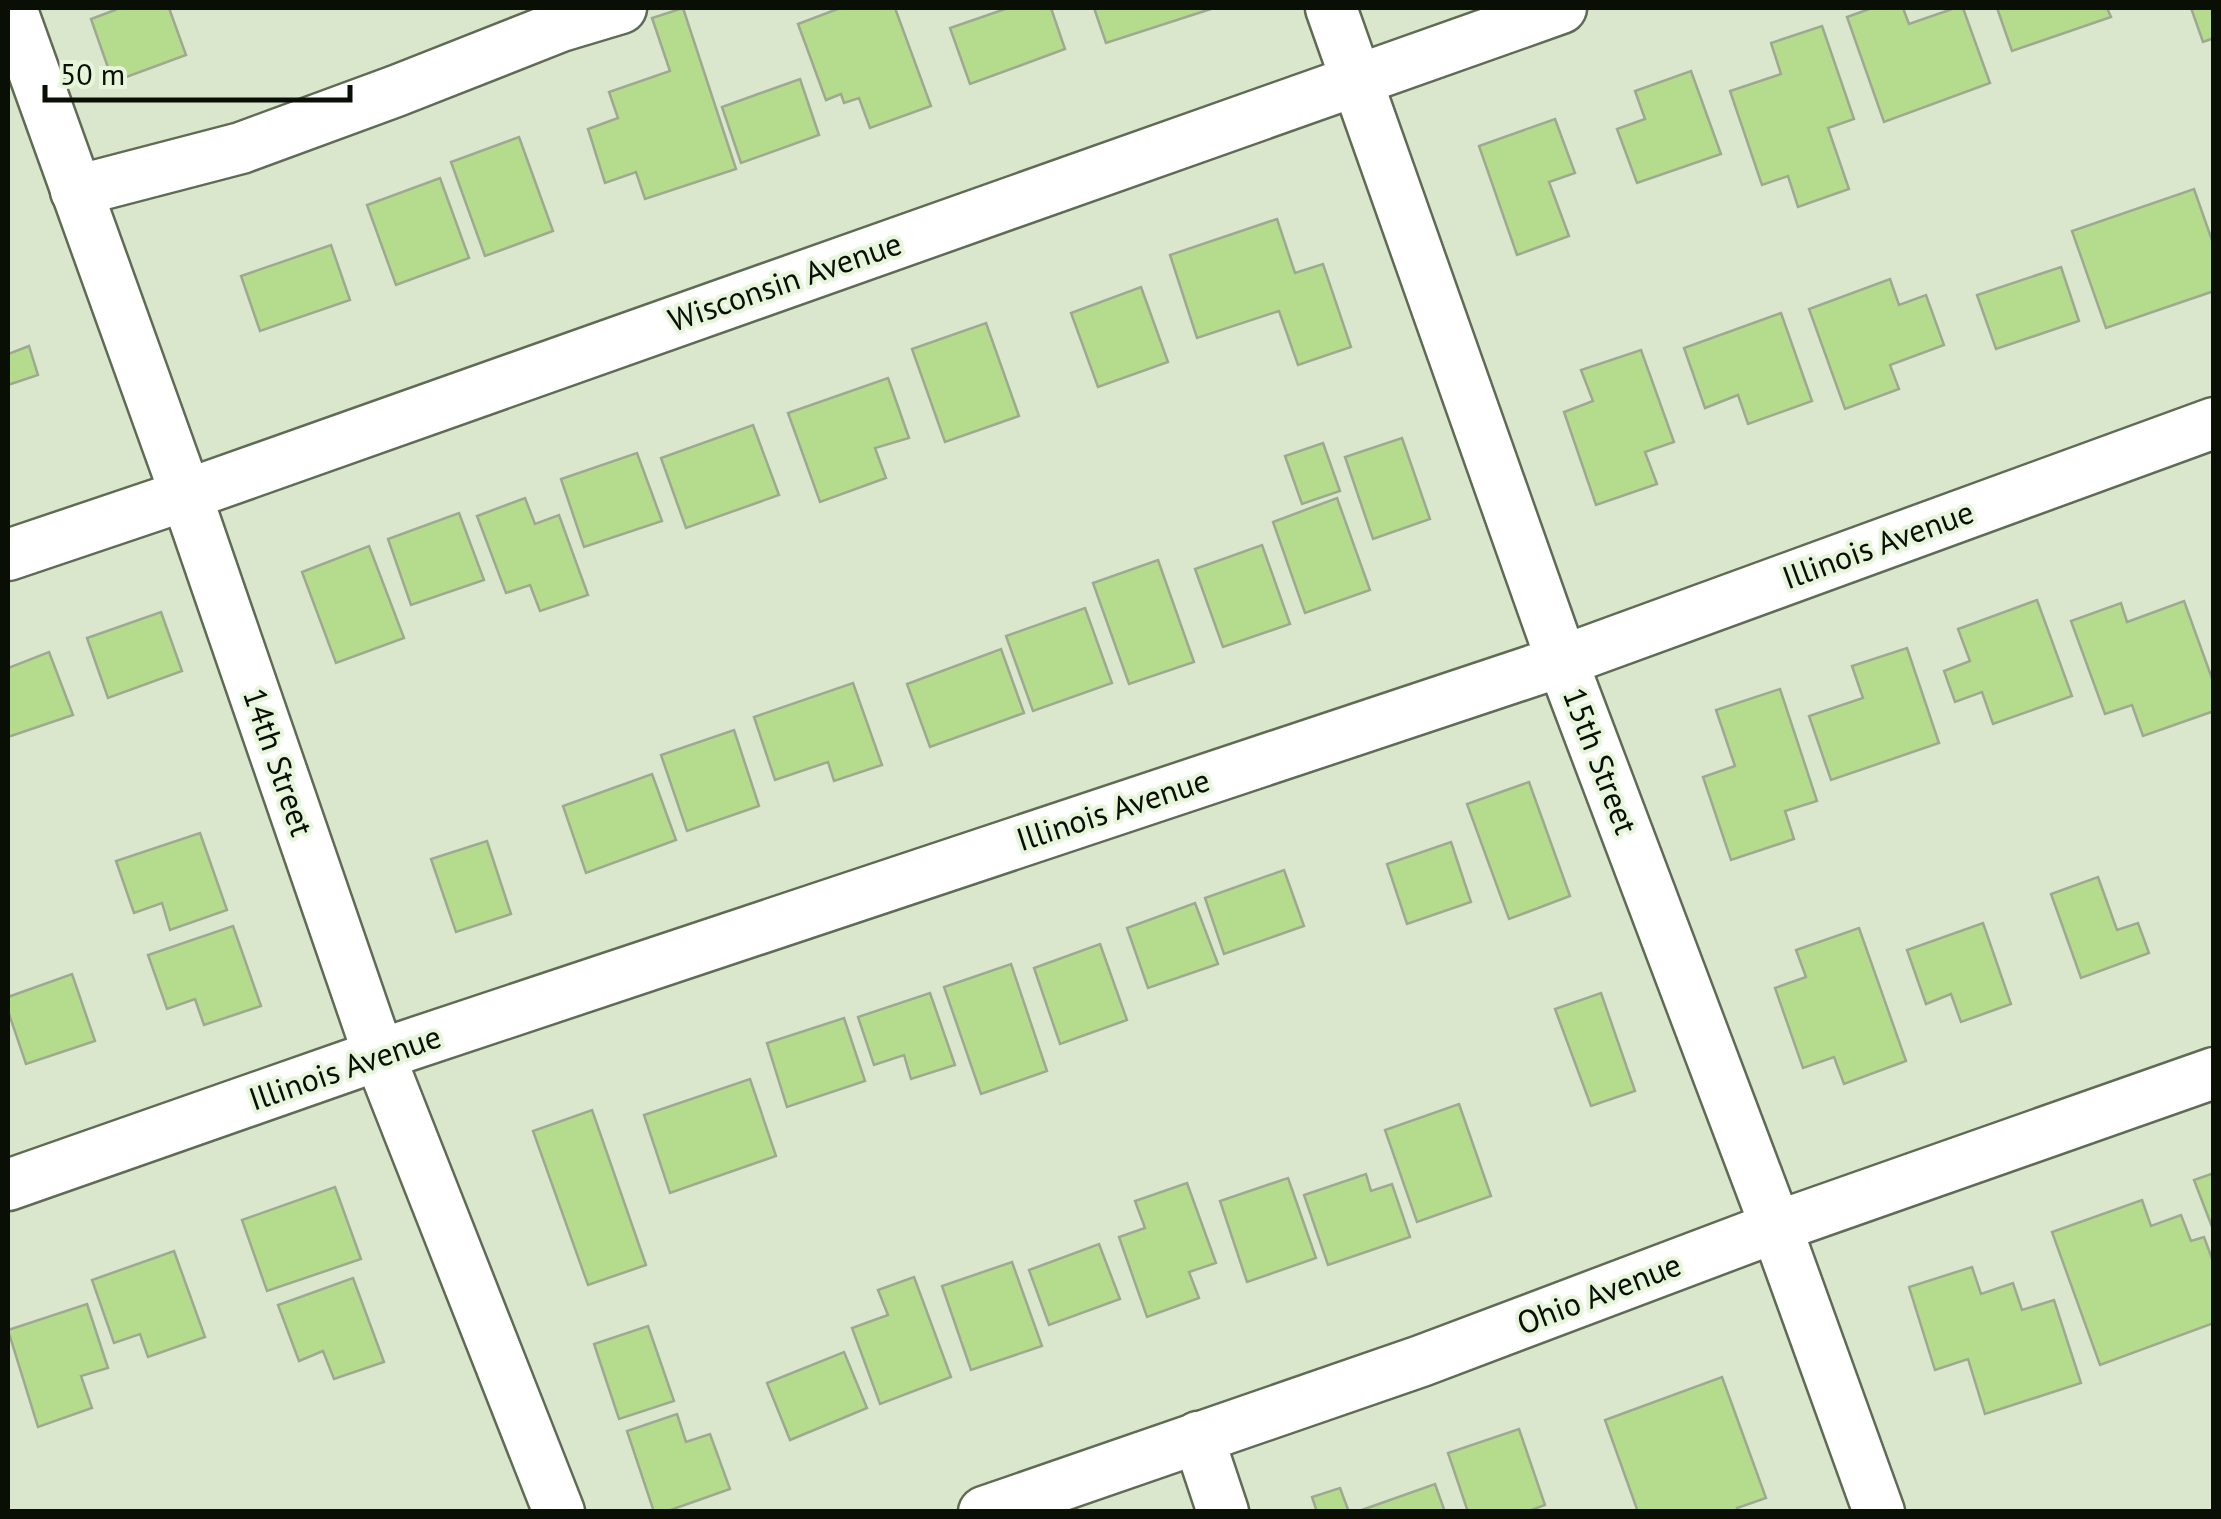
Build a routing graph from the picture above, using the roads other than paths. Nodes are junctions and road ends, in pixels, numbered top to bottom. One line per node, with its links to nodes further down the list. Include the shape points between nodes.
1 (11, 8): 6 (street, 14th Street)
2 (621, 8): 6 (street, via 241,148)
3 (1332, 8): 5 (street, 15th Street)
4 (1561, 8): 5 (street, Wisconsin Avenue)
5 (1358, 80): 8 (street, Wisconsin Avenue); 10 (street, 15th Street)
6 (76, 191): 8 (street, 14th Street)
7 (2214, 422): 10 (street, Illinois Avenue)
8 (186, 494): 9 (street, Wisconsin Avenue); 11 (street, 14th Street)
9 (8, 555)
10 (1562, 661): 11 (street, Illinois Avenue); 14 (street, 15th Street)
11 (379, 1055): 13 (street, Illinois Avenue); 16 (street, 14th Street)
12 (2214, 1073): 14 (street, Ohio Avenue)
13 (8, 1185)
14 (1776, 1227): 15 (street, Ohio Avenue); 19 (street, 15th Street)
15 (1198, 1438): 17 (street, Ohio Avenue); 18 (street)
16 (558, 1512)
17 (984, 1512)
18 (1224, 1512)
19 (1879, 1512)

